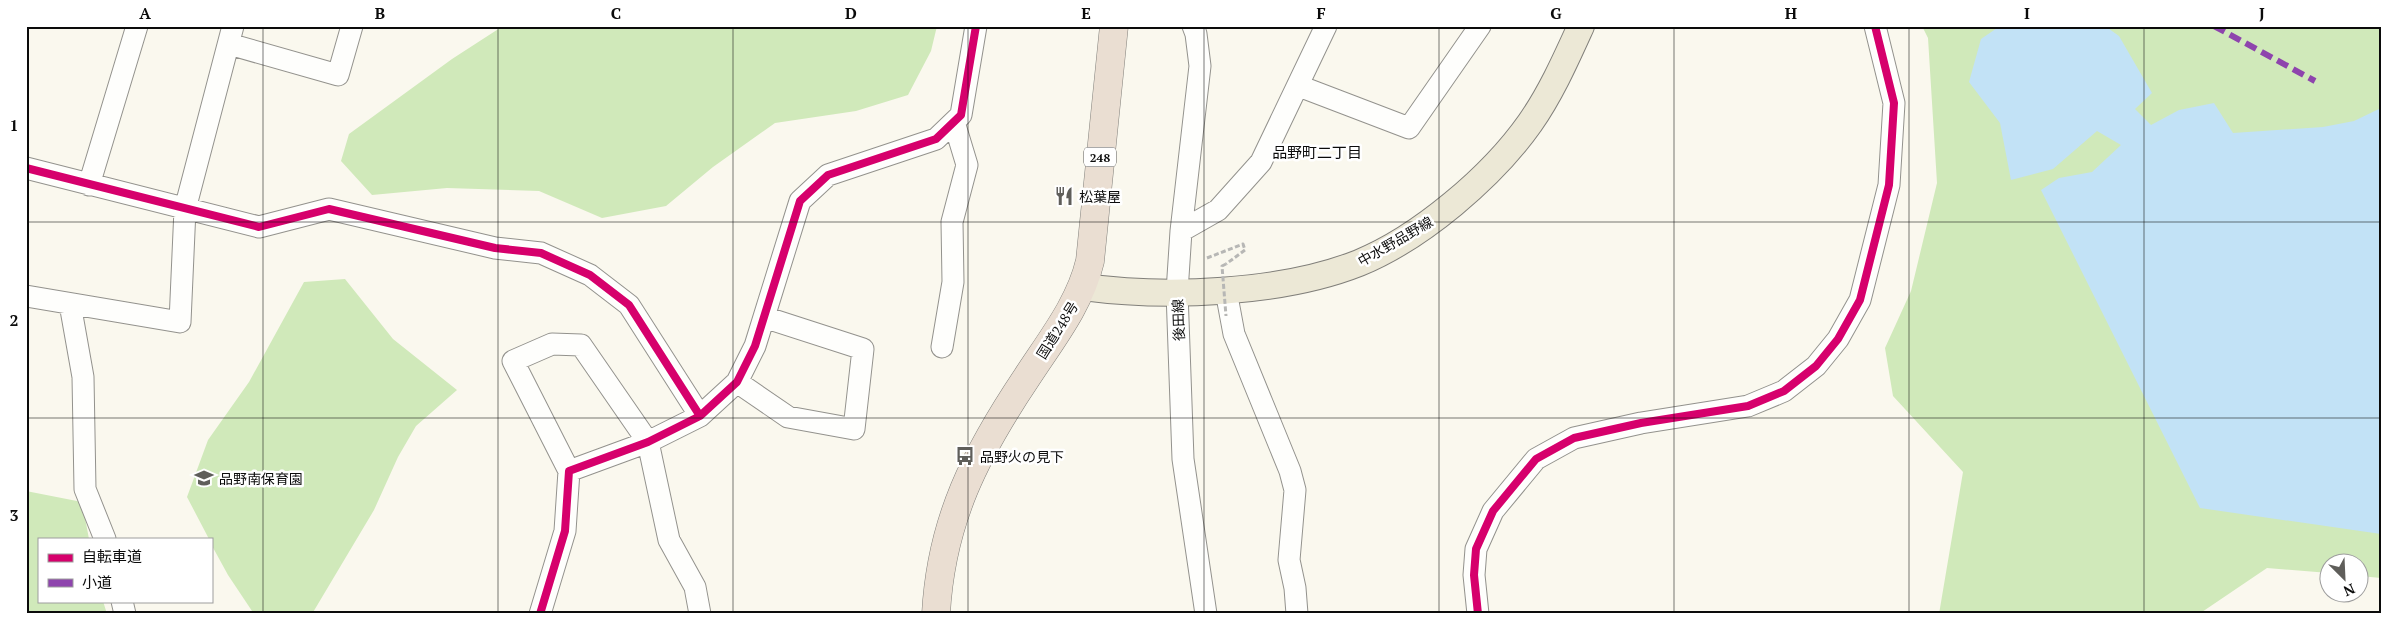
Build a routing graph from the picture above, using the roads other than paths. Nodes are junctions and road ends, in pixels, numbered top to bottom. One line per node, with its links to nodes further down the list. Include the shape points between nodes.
1 (137, 26): 14 (street)
2 (352, 26): 10 (street, via 338,75)
3 (976, 26): 12 (street, via 961,114)
4 (1114, 26): 17 (highway, 国道248号 / 248, via 1090,261)
5 (1193, 26): 16 (street, 後田線, via 1200,66)
6 (1326, 26): 11 (street)
7 (1480, 26): 11 (street, via 1409,128)
8 (1581, 26): 20 (main road, 中水野品野線, via 1548,95 1530,123 1497,162 1432,221 1361,262)
9 (1875, 26): 34 (street, via 1894,103 1889,185 1860,300 1838,339 1816,366 1784,391 1748,406 1641,423 1574,438 1536,459 1493,511 1476,549 1474,575)
10 (231, 35): 15 (street)
11 (1299, 86): 16 (street, via 1261,162 1218,210)
12 (954, 122): 22 (street, via 936,140 828,175 800,201); 23 (street, via 966,165 952,222 953,282)
13 (26, 168): 14 (street)
14 (89, 185): 15 (street)
15 (185, 209): 21 (street, via 180,322); 25 (street, via 259,227 329,209 495,248 541,253 590,275 629,305)
16 (1181, 231): 18 (street, 後田線)
17 (1083, 287): 18 (main road, 中水野品野線); 31 (highway, 国道248号 / 248, via 1002,414 968,478 946,538)
18 (1177, 292): 20 (main road, 中水野品野線); 32 (street, 後田線, via 1183,459)
19 (26, 296): 21 (street)
20 (1226, 303): 33 (street, via 1234,334 1295,490 1289,560)
21 (70, 304): 28 (street, via 83,377 85,489)
22 (764, 317): 24 (street, via 755,346); 24 (street, via 863,349 854,429 788,417)
23 (942, 347)
24 (737, 382): 25 (street)
25 (700, 416): 26 (street)
26 (648, 442): 27 (street); 27 (street, via 581,344 552,344 513,361); 30 (street, via 669,540 695,587)
27 (569, 472): 29 (street, via 565,531)
28 (105, 538)
29 (540, 614)
30 (700, 614)
31 (936, 614)
32 (1206, 614)
33 (1297, 614)
34 (1478, 614)

